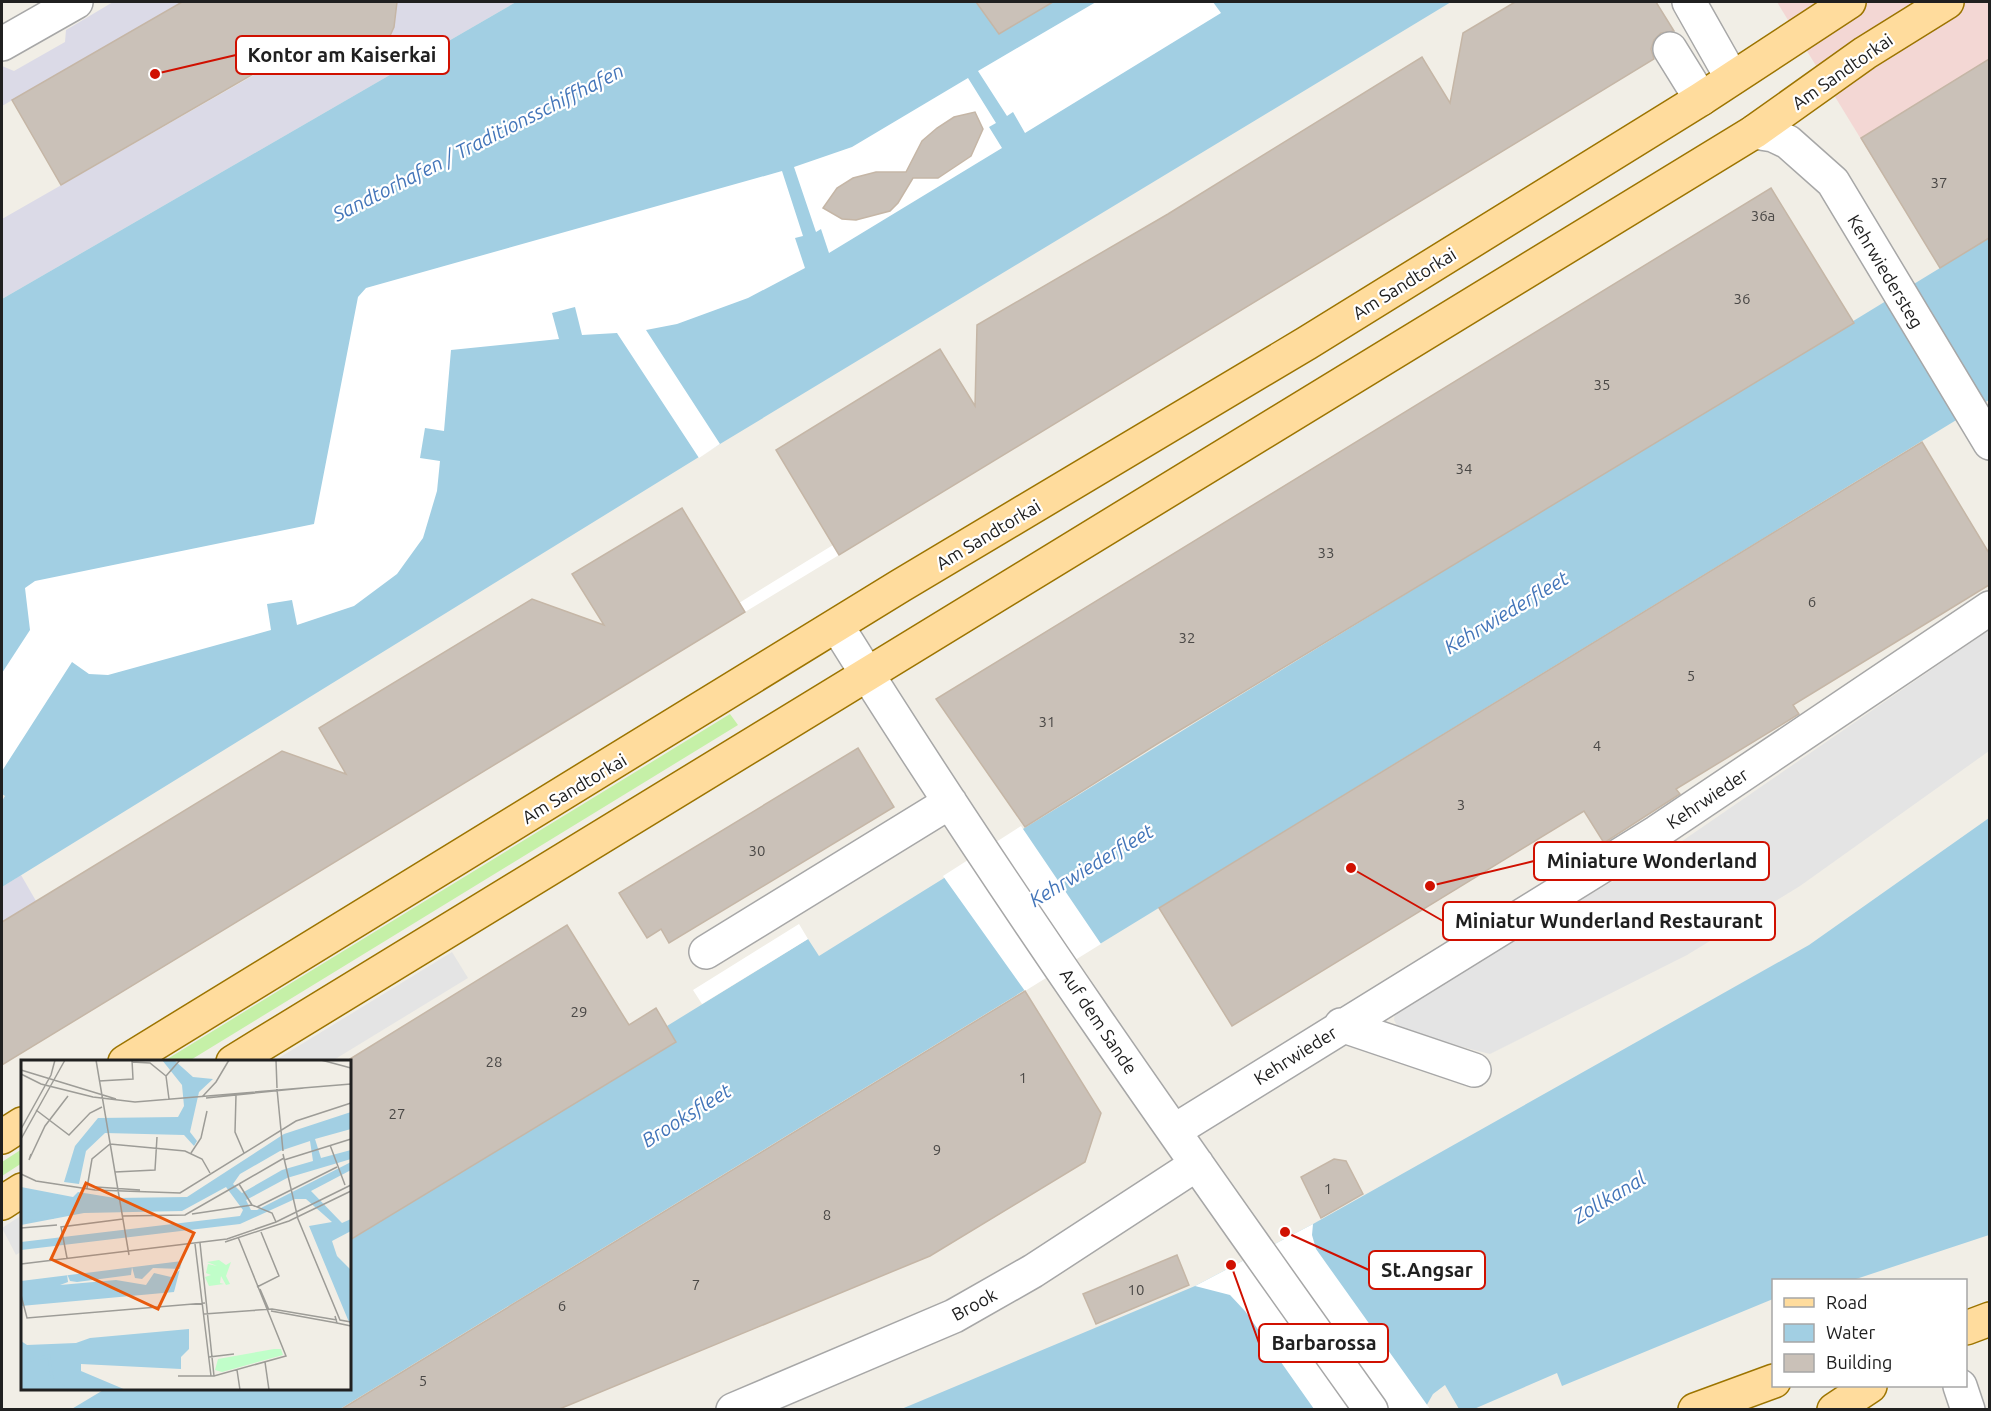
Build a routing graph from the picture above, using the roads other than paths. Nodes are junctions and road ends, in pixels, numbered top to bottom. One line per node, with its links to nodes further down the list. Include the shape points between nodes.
1 (76, 2): 5 (street)
2 (1689, 2): 7 (street)
3 (1848, 2): 7 (main road, Am Sandtorkai)
4 (1947, 2): 9 (main road, Am Sandtorkai, via 1865,53)
5 (2, 44)
6 (1670, 49): 8 (street)
7 (1732, 78): 8 (main road, Am Sandtorkai)
8 (1701, 99): 12 (main road, Am Sandtorkai, via 1297,349)
9 (1754, 132): 10 (street, Kehrwiedersteg, via 1788,142 1833,182); 13 (main road, Am Sandtorkai)
10 (1989, 443)
11 (1989, 608): 16 (street, Kehrwieder, via 1657,832)
12 (837, 626): 13 (street, Auf dem Sande); 17 (main road, Am Sandtorkai)
13 (867, 674): 14 (street, Auf dem Sande); 18 (main road, Am Sandtorkai)
14 (950, 802): 15 (street); 21 (street, Auf dem Sande)
15 (706, 952)
16 (1341, 1026): 19 (street); 21 (street, Kehrwieder)
17 (128, 1060)
18 (235, 1060)
19 (1474, 1070)
20 (21, 1125): 22 (main road)
21 (1174, 1131): 23 (street, Auf dem Sande)
22 (2, 1137)
23 (1197, 1164): 31 (street, Brook, via 1033,1271 954,1316); 32 (street, Auf dem Sande)
24 (21, 1191): 25 (main road)
25 (2, 1203)
26 (1989, 1319): 27 (main road)
27 (1967, 1327)
28 (1772, 1381): 33 (main road)
29 (1868, 1387): 34 (main road)
30 (1960, 1387): 35 (street)
31 (733, 1410)
32 (1371, 1410)
33 (1695, 1410)
34 (1834, 1410)
35 (1968, 1410)

